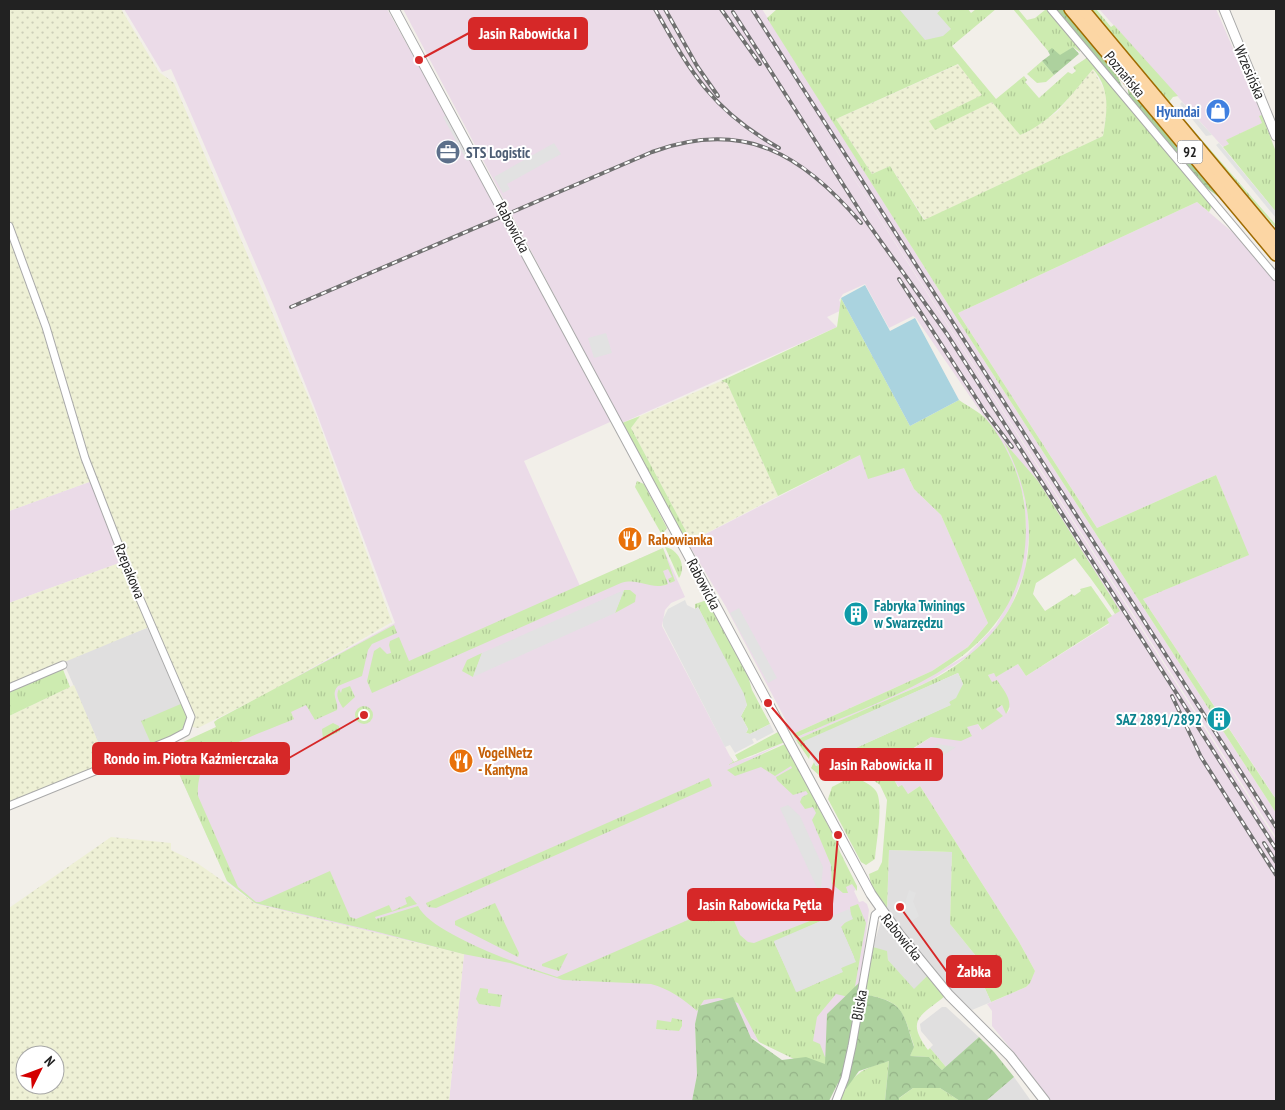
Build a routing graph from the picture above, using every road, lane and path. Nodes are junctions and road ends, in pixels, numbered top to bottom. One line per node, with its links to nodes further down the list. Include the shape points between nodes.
1 (394, 9): 17 (street, Rabowicka)
2 (1051, 9): 13 (street)
3 (1070, 9): 12 (main road, Poznańska / 92)
4 (1083, 9): 8 (main road, Poznańska / 92)
5 (1224, 9): 6 (street, Wrzesińska)
6 (1274, 125): 7 (street, Wrzesińska)
7 (1276, 136)
8 (1260, 220): 10 (main road); 11 (main road, Poznańska / 92)
9 (9, 226): 16 (street, Rzepakowa, via 46,328 86,458 137,592 191,717 186,732 171,740)
10 (1276, 231)
11 (1276, 240)
12 (1276, 256)
13 (1276, 277)
14 (63, 665): 15 (street)
15 (9, 688)
16 (9, 806)
17 (881, 910): 18 (street, Bliska, via 875,914 852,1046); 19 (street, Rabowicka, via 949,995 1010,1056)
18 (836, 1101)
19 (1046, 1101)

